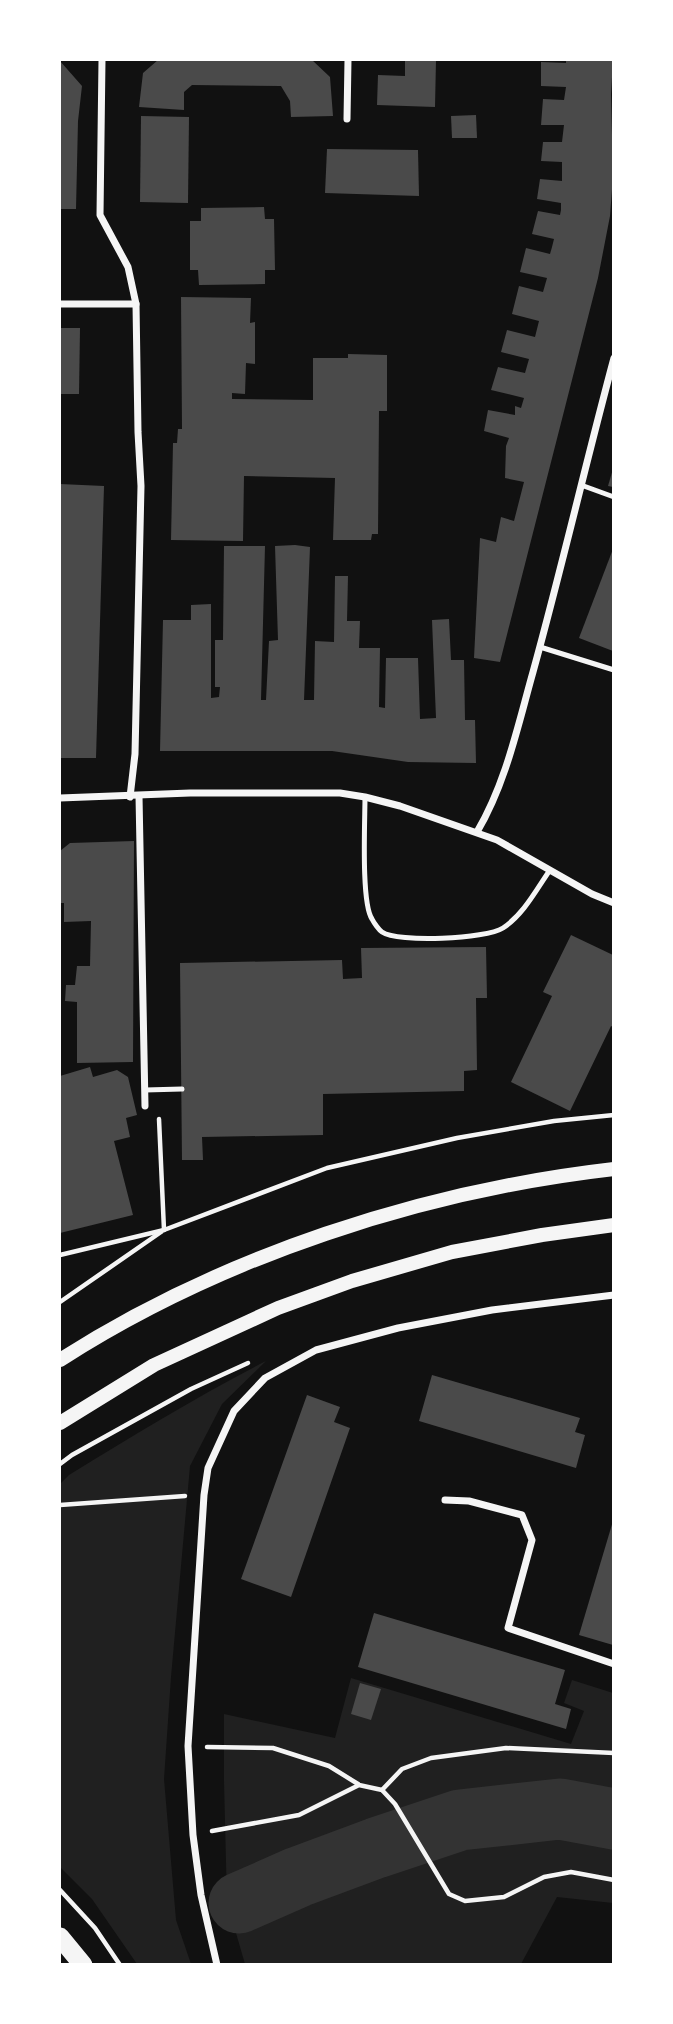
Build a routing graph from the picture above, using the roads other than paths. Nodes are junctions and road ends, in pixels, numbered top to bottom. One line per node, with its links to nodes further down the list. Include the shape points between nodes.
1 (102, 60): 5 (street, via 100,215 128,267)
2 (348, 60): 3 (street)
3 (347, 119)
4 (60, 304): 5 (street)
5 (136, 304): 12 (street, via 141,486)
6 (614, 358): 7 (street)
7 (581, 485): 8 (lane); 9 (street)
8 (614, 497)
9 (540, 647): 10 (lane); 15 (street, via 501,780)
10 (614, 670)
11 (139, 796): 12 (street); 13 (street, via 340,793); 19 (street)
12 (130, 797): 14 (street)
13 (365, 797): 15 (street); 16 (lane, via 367,894 370,917 382,932 411,938 468,937 502,929 525,907)
14 (60, 798)
15 (477, 832): 16 (street)
16 (550, 870): 17 (street)
17 (614, 903)
18 (182, 1089): 19 (lane)
19 (145, 1090): 20 (street)
20 (145, 1107)
21 (614, 1169): 24 (main road, via 471,1192 323,1234 192,1286)
22 (614, 1225): 25 (main road, via 452,1252 278,1308 155,1365)
23 (614, 1295): 30 (street, via 492,1310 316,1350 265,1378 234,1411 208,1468 204,1495 188,1746 193,1835)
24 (60, 1360)
25 (60, 1423)
26 (445, 1500): 27 (street, via 522,1515 532,1540 508,1628)
27 (614, 1664)
28 (60, 1937): 29 (highway)
29 (83, 1965)
30 (217, 1965)

